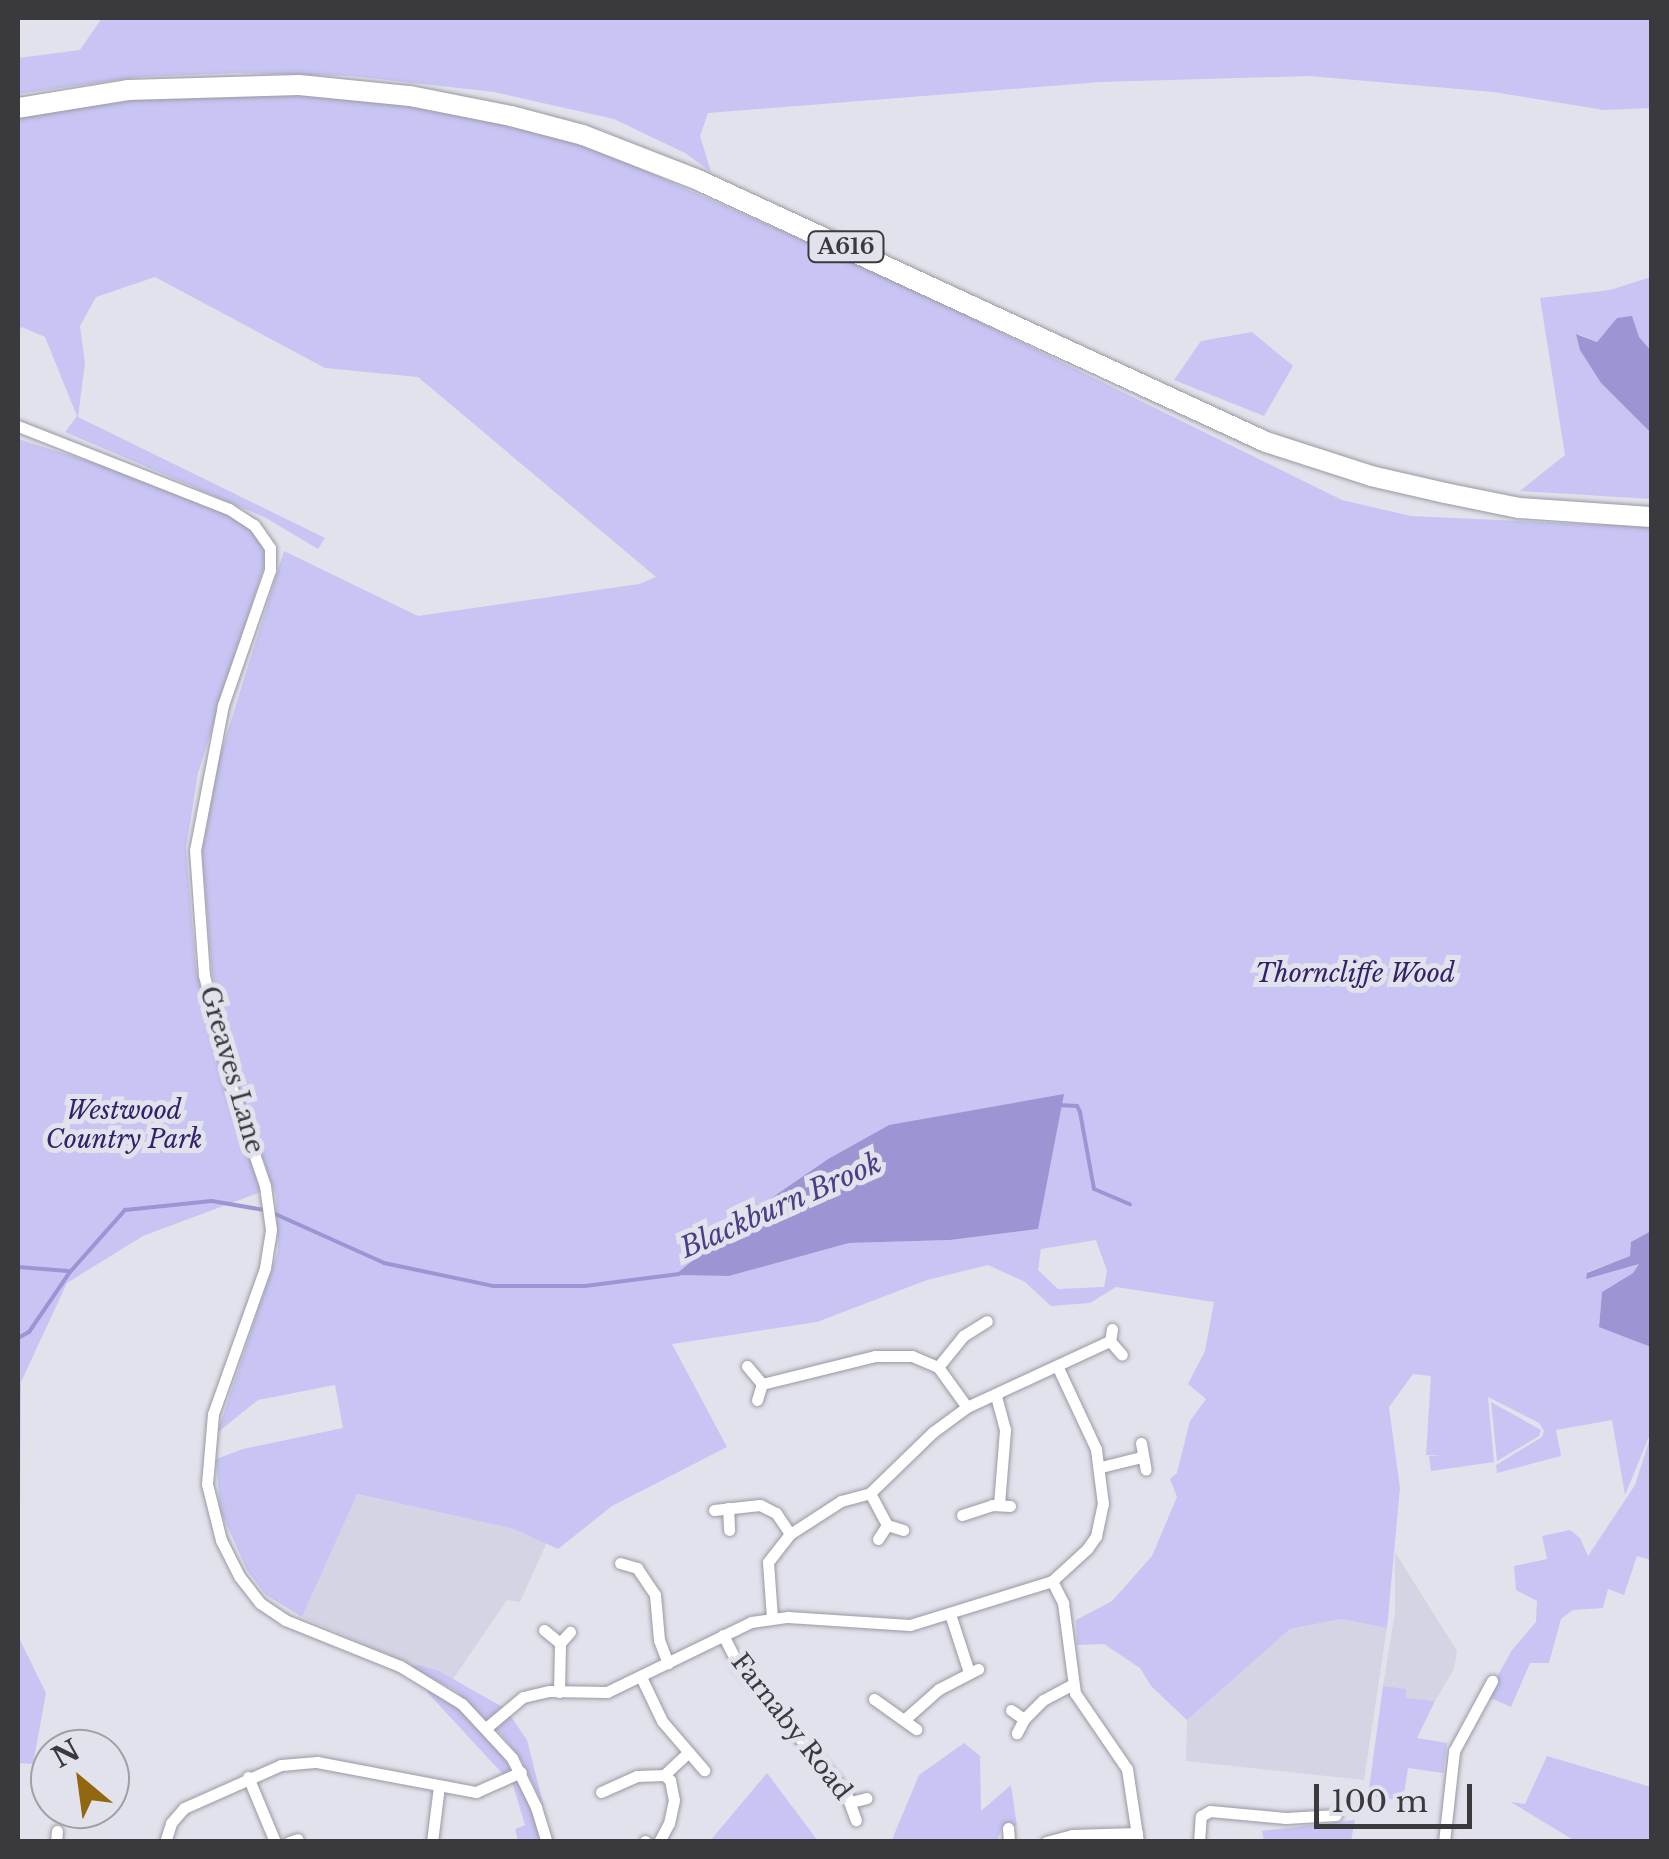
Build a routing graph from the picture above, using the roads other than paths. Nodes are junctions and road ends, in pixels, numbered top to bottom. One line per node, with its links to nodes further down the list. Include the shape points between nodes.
1 (18, 108): 3 (highway, A616, via 128,90 299,84 511,116 696,179 1285,448 1370,476 1519,508)
2 (18, 426): 41 (street, Greaves Lane, via 229,509 270,548 270,570 223,705 195,850 204,975 230,1086 270,1203 270,1247 213,1414 207,1484 221,1540 260,1603 284,1620 418,1675)
3 (1652, 517)
4 (988, 1320): 7 (street, via 959,1330)
5 (1122, 1355): 8 (street, via 1111,1335)
6 (748, 1366): 9 (street)
7 (938, 1367): 9 (street, via 912,1356 876,1356); 12 (street)
8 (1058, 1368): 10 (street); 13 (street)
9 (762, 1384): 11 (street)
10 (996, 1396): 12 (street); 16 (street, via 1005,1430 1004,1505)
11 (758, 1400)
12 (967, 1407): 15 (street)
13 (1101, 1467): 14 (street, via 1141,1450); 25 (street, via 1096,1536)
14 (1146, 1470)
15 (870, 1492): 17 (street); 20 (street, via 841,1501)
16 (962, 1515)
17 (887, 1525): 19 (street); 21 (street)
18 (728, 1530): 20 (street, via 721,1509 751,1504 769,1508)
19 (903, 1530)
20 (790, 1534): 27 (street, via 768,1562)
21 (878, 1538)
22 (651, 1562): 24 (street)
23 (620, 1563): 24 (street)
24 (642, 1573): 32 (street, via 656,1595)
25 (1052, 1581): 26 (street); 35 (street, via 1062,1602)
26 (950, 1614): 27 (street, via 893,1626); 40 (street, via 973,1670)
27 (772, 1618): 30 (street)
28 (544, 1630): 31 (street)
29 (570, 1632): 31 (street)
30 (723, 1635): 32 (street); 52 (street, Farnaby Road, via 738,1666)
31 (560, 1643): 36 (street)
32 (668, 1663): 33 (street)
33 (641, 1677): 36 (street, via 594,1694); 44 (street, via 662,1721)
34 (1492, 1681): 65 (street, via 1454,1752)
35 (1072, 1684): 39 (street); 56 (street, via 1127,1769)
36 (559, 1692): 41 (street, via 523,1697)
37 (874, 1699): 40 (street)
38 (1011, 1710): 39 (street)
39 (1024, 1719): 43 (street)
40 (905, 1720): 42 (street)
41 (486, 1728): 46 (street, Greaves Lane)
42 (916, 1729)
43 (1017, 1733)
44 (688, 1752): 45 (street); 47 (street)
45 (704, 1770)
46 (521, 1772): 49 (street, via 486,1791); 60 (street, Greaves Lane)
47 (664, 1775): 50 (street, via 638,1776); 61 (street, via 674,1800)
48 (248, 1777): 49 (street, via 314,1762); 57 (street, via 178,1813); 58 (street)
49 (440, 1786): 59 (street)
50 (600, 1792)
51 (866, 1798): 52 (street)
52 (852, 1802): 54 (street, Farnaby Road)
53 (1330, 1811): 64 (street, via 1286,1818 1210,1811 1201,1816)
54 (856, 1820)
55 (1008, 1828): 62 (street)
56 (1137, 1837): 63 (street, via 1072,1835)
57 (166, 1842)
58 (275, 1842)
59 (432, 1842)
60 (547, 1842)
61 (659, 1842)
62 (1010, 1842)
63 (1046, 1842)
64 (1199, 1842)
65 (1444, 1842)

